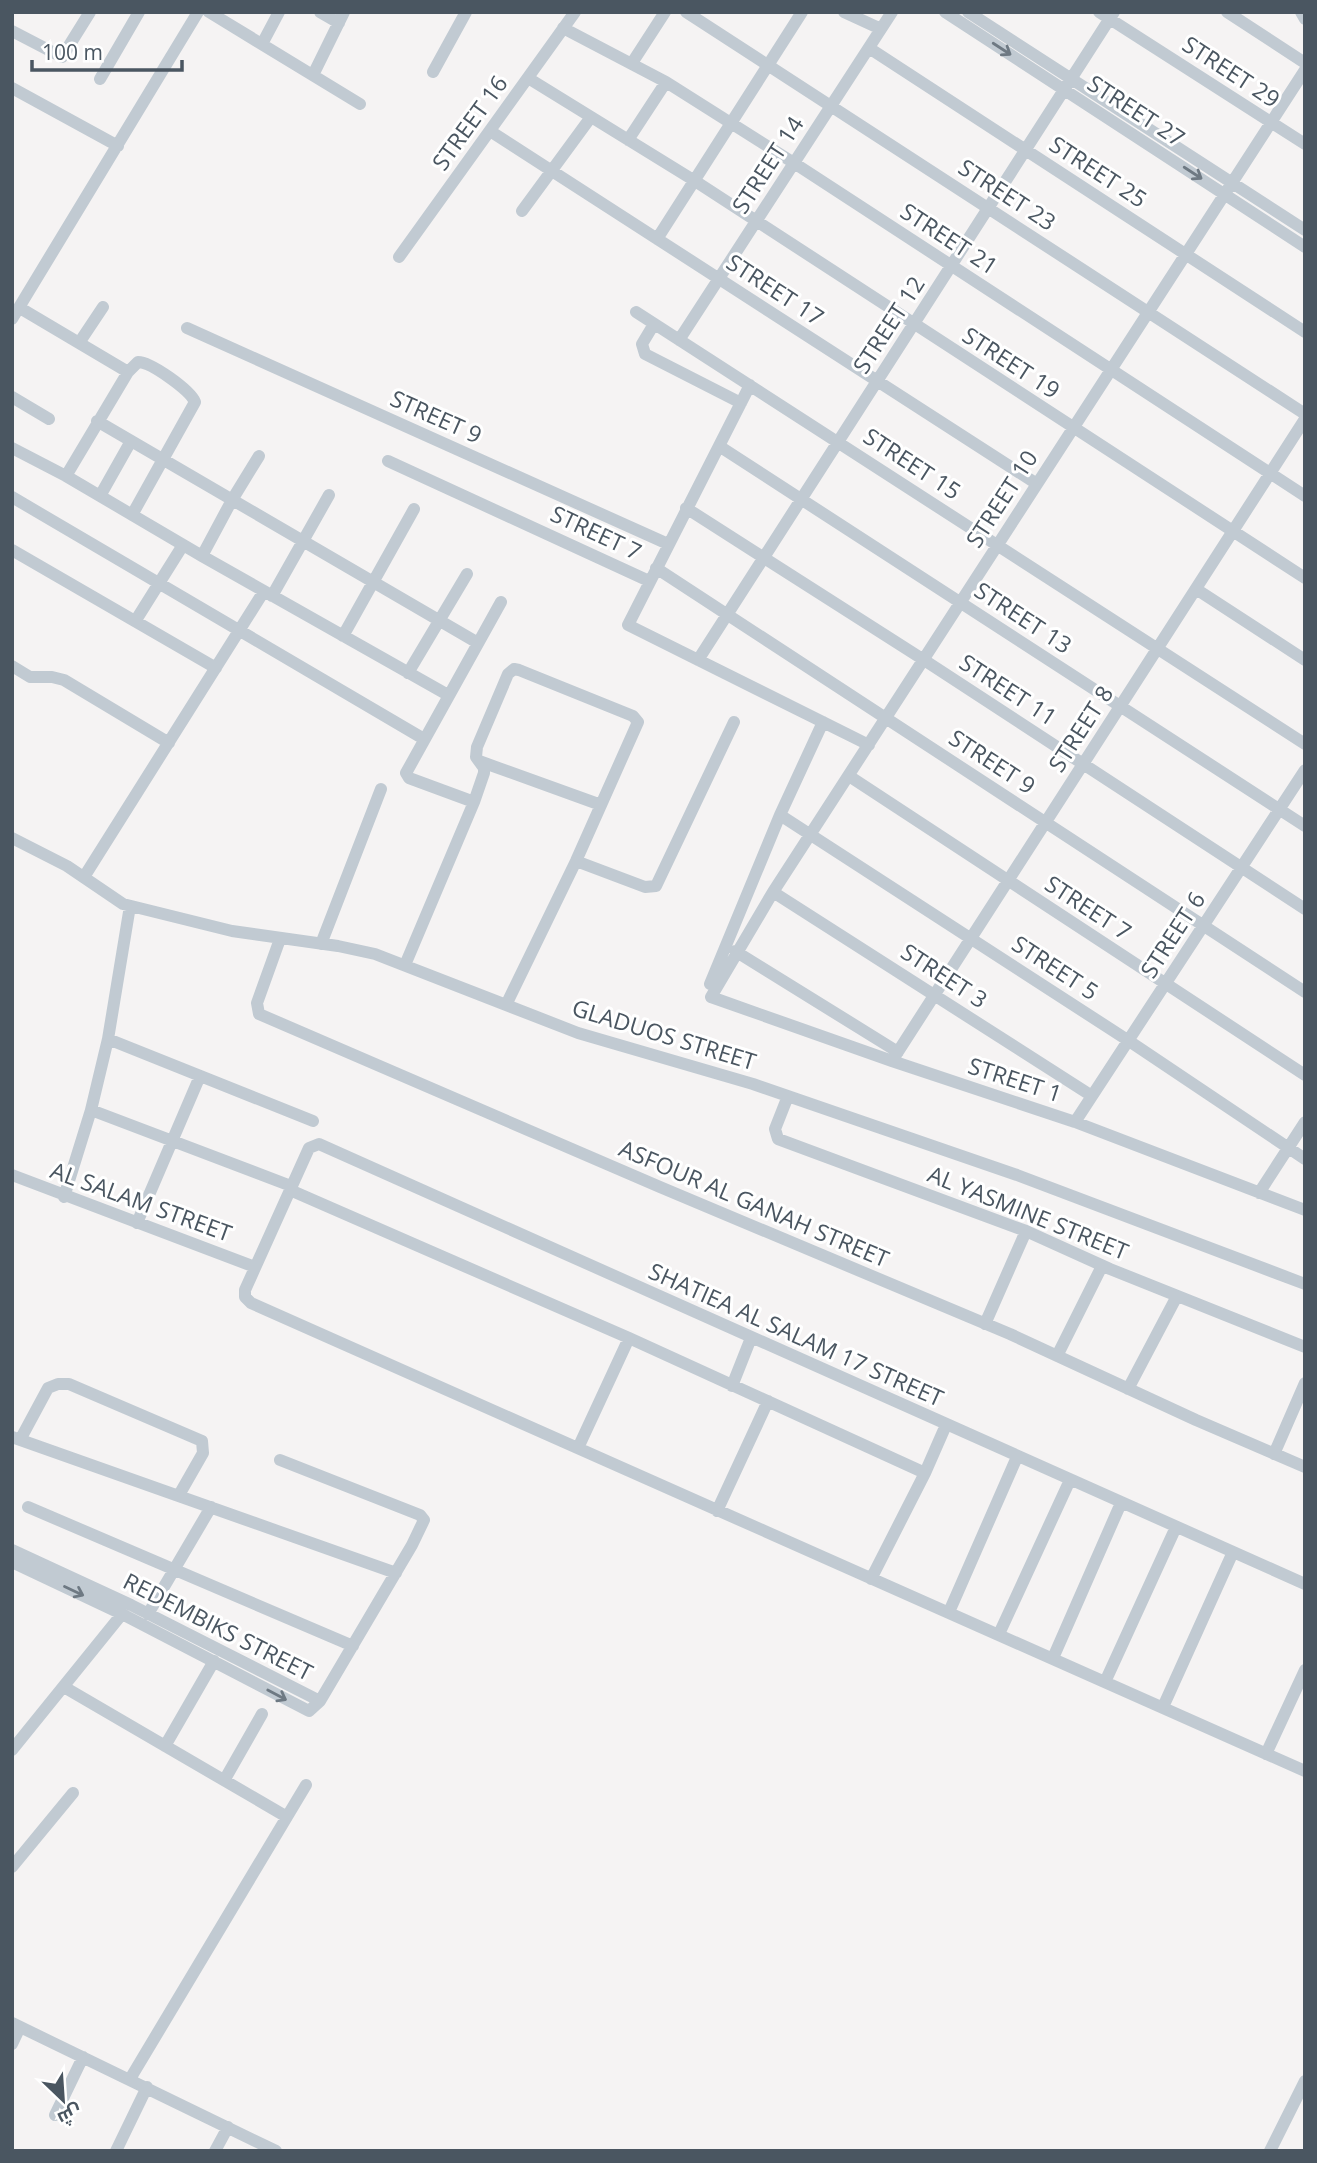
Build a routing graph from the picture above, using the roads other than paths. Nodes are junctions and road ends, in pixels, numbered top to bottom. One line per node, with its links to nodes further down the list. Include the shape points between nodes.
1 (90, 12): 23 (street, via 62,57)
2 (139, 12): 33 (street)
3 (198, 12): 45 (street)
4 (279, 12): 24 (street)
5 (320, 12): 19 (street)
6 (466, 12): 30 (street)
7 (575, 12): 21 (street, STREET 16)
8 (665, 12): 27 (street)
9 (685, 12): 28 (street, STREET 23)
10 (802, 12): 28 (street)
11 (844, 12): 22 (street)
12 (892, 12): 22 (street, STREET 14)
13 (945, 12): 35 (street, STREET 27, one-way to 35)
14 (968, 12): 35 (street, STREET 27)
15 (1227, 12): 26 (street)
16 (1301, 12): 20 (street)
17 (212, 13): 24 (street)
18 (1108, 14): 35 (street, STREET 12); 40 (street, STREET 29)
19 (342, 18): 31 (street)
20 (1305, 19)
21 (563, 28): 27 (street, STREET 21); 32 (street, STREET 16)
22 (881, 29): 25 (street, STREET 14)
23 (12, 31)
24 (262, 44): 31 (street)
25 (869, 48): 38 (street, STREET 14); 46 (street, STREET 25)
26 (1305, 62)
27 (632, 63): 34 (street, STREET 21)
28 (769, 65): 38 (street, STREET 23); 41 (street)
29 (1305, 70): 40 (street, STREET 10)
30 (433, 72)
31 (313, 75): 37 (street)
32 (528, 78): 39 (street, STREET 19); 42 (street, STREET 16)
33 (100, 79)
34 (666, 82): 41 (street, STREET 21); 43 (street)
35 (1068, 84): 46 (street, STREET 12); 50 (street, STREET 27); 51 (street, STREET 27, one-way to 51)
36 (12, 88): 45 (street)
37 (360, 104)
38 (831, 106): 47 (street, STREET 14); 52 (street, STREET 23)
39 (591, 117): 43 (street, STREET 19); 48 (street)
40 (1271, 122): 44 (street, STREET 29); 50 (street, STREET 10)
41 (732, 124): 47 (street, STREET 21); 49 (street)
42 (491, 131): 48 (street, STREET 17); 59 (street, STREET 16)
43 (628, 140): 49 (street, STREET 19)
44 (1305, 144)
45 (118, 146): 63 (street)
46 (1027, 151): 52 (street, STREET 12); 58 (street, STREET 25)
47 (794, 163): 54 (street, STREET 14); 60 (street, STREET 21)
48 (551, 171): 53 (street); 56 (street, STREET 17)
49 (695, 181): 54 (street, STREET 19); 56 (street)
50 (1232, 181): 51 (street, STREET 10); 55 (street, STREET 27)
51 (1224, 193): 57 (street, STREET 27); 58 (street, STREET 10)
52 (989, 209): 60 (street, STREET 12); 65 (street, STREET 23)
53 (522, 211)
54 (756, 221): 61 (street, STREET 14); 67 (street, STREET 19)
55 (1305, 230)
56 (657, 239): 61 (street, STREET 17)
57 (1305, 247)
58 (1185, 254): 65 (street, STREET 10); 69 (street, STREET 25)
59 (399, 257)
60 (952, 267): 67 (street, STREET 12); 72 (street, STREET 21)
61 (719, 279): 70 (street, STREET 14); 74 (street, STREET 17)
62 (103, 307): 71 (street)
63 (15, 312): 71 (street)
64 (636, 312): 66 (street, STREET 15)
65 (1148, 312): 72 (street, STREET 10); 78 (street, STREET 23)
66 (654, 324): 70 (street, STREET 15); 77 (street, via 642,344 645,354)
67 (915, 325): 74 (street, STREET 12); 82 (street, STREET 19)
68 (187, 328): 104 (street, STREET 9)
69 (1305, 332)
70 (679, 340): 75 (street, STREET 15)
71 (79, 343): 73 (street)
72 (1112, 370): 82 (street, STREET 10); 90 (street, STREET 21)
73 (128, 372): 81 (street); 88 (street, via 143,361 194,399 193,409)
74 (878, 381): 84 (street, STREET 12); 92 (street, STREET 17)
75 (750, 385): 77 (street); 84 (street, STREET 15)
76 (12, 397): 79 (street)
77 (741, 403): 85 (street)
78 (1305, 414)
79 (49, 419)
80 (1305, 419): 90 (street, STREET 8)
81 (97, 421): 83 (street); 91 (street)
82 (1073, 429): 92 (street, STREET 10); 102 (street, STREET 19)
83 (131, 441): 88 (street); 94 (street)
84 (839, 442): 98 (street, STREET 12); 106 (street, STREET 15)
85 (719, 446): 98 (street, STREET 13); 99 (street)
86 (12, 448): 91 (street)
87 (259, 456): 97 (street)
88 (164, 460): 97 (street); 101 (street)
89 (388, 461): 114 (street, STREET 7)
90 (1270, 473): 95 (street, STREET 21); 102 (street, STREET 8)
91 (66, 476): 94 (street)
92 (1037, 484): 106 (street, STREET 10)
93 (329, 495): 103 (street)
94 (100, 496): 101 (street)
95 (1305, 496)
96 (12, 497): 115 (street)
97 (232, 499): 103 (street); 108 (street)
98 (802, 500): 109 (street, STREET 12); 119 (street, STREET 13)
99 (686, 508): 104 (street); 109 (street, STREET 11)
100 (414, 509): 113 (street)
101 (132, 515): 105 (street)
102 (1233, 531): 112 (street, STREET 19); 116 (street, STREET 8)
103 (303, 540): 113 (street); 117 (street)
104 (668, 544): 110 (street)
105 (183, 545): 108 (street); 115 (street)
106 (998, 545): 119 (street, STREET 10); 126 (street, STREET 15)
107 (12, 550): 121 (street)
108 (202, 556): 117 (street)
109 (765, 557): 120 (street, STREET 12); 128 (street, STREET 11)
110 (656, 568): 114 (street); 120 (street, STREET 9)
111 (467, 574): 122 (street)
112 (1305, 578)
113 (373, 581): 122 (street); 124 (street)
114 (649, 581): 127 (street, STREET 7, via 628,625)
115 (160, 583): 121 (street); 123 (street)
116 (1196, 589): 126 (street, STREET 8); 129 (street)
117 (268, 593): 123 (street); 124 (street)
118 (501, 602): 125 (street)
119 (961, 603): 128 (street, STREET 10); 134 (street, STREET 13)
120 (727, 615): 127 (street, STREET 12); 135 (street, STREET 9)
121 (136, 620): 131 (street)
122 (440, 620): 125 (street); 132 (street)
123 (240, 630): 131 (street); 138 (street)
124 (343, 636): 132 (street)
125 (478, 643): 133 (street)
126 (1157, 649): 134 (street, STREET 8); 140 (street, STREET 15)
127 (698, 660): 137 (street, STREET 7)
128 (924, 660): 135 (street, STREET 10); 143 (street, STREET 11)
129 (1305, 660)
130 (12, 666): 139 (street, via 30,677 64,680)
131 (216, 668): 139 (street)
132 (408, 673): 133 (street)
133 (449, 695): 138 (street)
134 (1120, 706): 143 (street, STREET 8); 149 (street, STREET 13)
135 (886, 718): 141 (street, STREET 10); 151 (street, STREET 9)
136 (734, 722): 155 (street, via 656,886 645,887)
137 (823, 722): 141 (street, STREET 7); 150 (street)
138 (424, 739): 147 (street, via 408,766 409,778)
139 (169, 743): 157 (street)
140 (1305, 744)
141 (869, 745): 145 (street, STREET 10)
142 (479, 761): 147 (street, via 484,774); 148 (street); 148 (street, via 475,753 514,668 637,719)
143 (1083, 764): 151 (street, STREET 8); 156 (street, STREET 11)
144 (1305, 771): 149 (street, STREET 6)
145 (849, 776): 153 (street, STREET 10); 158 (street, STREET 7)
146 (381, 789): 165 (street)
147 (474, 802): 167 (street)
148 (601, 805): 155 (street)
149 (1279, 810): 152 (street, STREET 13); 156 (street, STREET 6)
150 (780, 815): 153 (street, STREET 5); 171 (street, via 708,989)
151 (1046, 822): 158 (street, STREET 8); 162 (street, STREET 9)
152 (1305, 826)
153 (810, 835): 159 (street, STREET 10); 164 (street, STREET 5)
154 (12, 838): 157 (street, GLADUOS STREET)
155 (576, 861): 172 (street)
156 (1241, 868): 161 (street, STREET 11); 162 (street, STREET 6)
157 (84, 877): 160 (street, GLADUOS STREET, via 110,898)
158 (1008, 881): 164 (street, STREET 8); 168 (street, STREET 7)
159 (773, 892): 166 (street, STREET 10); 170 (street, STREET 3)
160 (130, 906): 163 (street, GLADUOS STREET); 173 (street)
161 (1305, 909)
162 (1204, 926): 168 (street, STREET 6); 169 (street, STREET 9)
163 (280, 939): 165 (street, GLADUOS STREET); 198 (street, ASFOUR AL GANAH STREET, via 257,1003 259,1014)
164 (971, 939): 170 (street, STREET 8); 174 (street, STREET 5)
165 (321, 944): 167 (street, GLADUOS STREET, via 375,954)
166 (736, 951): 171 (street, STREET 10); 175 (street)
167 (404, 965): 172 (street, GLADUOS STREET)
168 (1166, 984): 174 (street, STREET 6); 176 (street, STREET 7)
169 (1305, 992)
170 (935, 995): 175 (street, STREET 8); 179 (street, STREET 3)
171 (710, 997): 175 (street, STREET 1)
172 (506, 1003): 178 (street, GLADUOS STREET, via 578,1033)
173 (108, 1039): 177 (street); 180 (street)
174 (1129, 1041): 179 (street, STREET 6); 185 (street, STREET 5)
175 (895, 1056): 182 (street, STREET 1)
176 (1305, 1075)
177 (200, 1076): 181 (street); 184 (street)
178 (788, 1096): 193 (street, AL YASMINE STREET, via 775,1129 778,1139); 196 (street, GLADUOS STREET, via 1017,1175)
179 (1092, 1096): 182 (street, STREET 6)
180 (91, 1110): 184 (street); 190 (street)
181 (313, 1121)
182 (1075, 1122): 189 (street, STREET 1)
183 (1305, 1122): 185 (street)
184 (174, 1141): 188 (street); 192 (street)
185 (1288, 1148): 186 (street, STREET 5); 189 (street)
186 (1305, 1159)
187 (12, 1175): 190 (street, AL SALAM STREET)
188 (290, 1188): 195 (street, SHATIEA AL SALAM 17 STREET); 199 (street); 200 (street, SHATIEA AL SALAM 17 STREET, via 309,1148 319,1144)
189 (1259, 1193): 191 (street, STREET 1)
190 (64, 1197): 192 (street, AL SALAM STREET)
191 (1305, 1210)
192 (137, 1223): 195 (street, AL SALAM STREET)
193 (1026, 1231): 194 (street, AL YASMINE STREET); 198 (street)
194 (1102, 1266): 197 (street, AL YASMINE STREET); 202 (street)
195 (255, 1267): 209 (street, SHATIEA AL SALAM 17 STREET, via 244,1294 251,1303)
196 (1305, 1284)
197 (1177, 1296): 201 (street, AL YASMINE STREET); 205 (street)
198 (985, 1324): 202 (street, ASFOUR AL GANAH STREET)
199 (629, 1338): 204 (street); 209 (street)
200 (751, 1338): 204 (street); 207 (street, SHATIEA AL SALAM 17 STREET)
201 (1305, 1347)
202 (1057, 1356): 205 (street, ASFOUR AL GANAH STREET)
203 (1305, 1382): 210 (street)
204 (732, 1385): 206 (street)
205 (1128, 1389): 210 (street, ASFOUR AL GANAH STREET)
206 (768, 1401): 214 (street); 220 (street)
207 (946, 1425): 211 (street, SHATIEA AL SALAM 17 STREET); 214 (street)
208 (16, 1438): 216 (street); 216 (street, via 48,1388 69,1384 202,1441 201,1456)
209 (578, 1448): 220 (street)
210 (1274, 1454): 213 (street, ASFOUR AL GANAH STREET)
211 (1017, 1457): 215 (street, SHATIEA AL SALAM 17 STREET); 229 (street)
212 (280, 1460): 226 (street, via 422,1517 424,1524)
213 (1305, 1467)
214 (925, 1473): 227 (street)
215 (1070, 1480): 217 (street, SHATIEA AL SALAM 17 STREET); 232 (street)
216 (178, 1495): 219 (street)
217 (1121, 1503): 221 (street, SHATIEA AL SALAM 17 STREET); 234 (street)
218 (28, 1507): 225 (street)
219 (211, 1507): 225 (street); 226 (street)
220 (717, 1511): 227 (street)
221 (1176, 1527): 223 (street, SHATIEA AL SALAM 17 STREET); 237 (street)
222 (12, 1550): 231 (street, REDEMBIKS STREET)
223 (1233, 1552): 228 (street, SHATIEA AL SALAM 17 STREET); 240 (street)
224 (12, 1562): 230 (street, REDEMBIKS STREET, one-way to 230)
225 (174, 1569): 231 (street); 233 (street)
226 (396, 1573): 233 (street)
227 (871, 1579): 229 (street)
228 (1305, 1584)
229 (949, 1612): 232 (street)
230 (122, 1614): 235 (street, REDEMBIKS STREET); 238 (street)
231 (148, 1614): 239 (street, REDEMBIKS STREET)
232 (999, 1634): 234 (street)
233 (353, 1646): 239 (street)
234 (1053, 1658): 237 (street)
235 (214, 1661): 239 (street, REDEMBIKS STREET, one-way to 239, via 303,1709 311,1710); 242 (street)
236 (1305, 1670): 244 (street)
237 (1105, 1682): 240 (street)
238 (64, 1687): 242 (street); 243 (street)
239 (320, 1701)
240 (1163, 1707): 244 (street)
241 (262, 1714): 246 (street)
242 (165, 1746): 246 (street)
243 (12, 1750)
244 (1266, 1754): 245 (street)
245 (1305, 1771)
246 (225, 1779): 249 (street)
247 (306, 1785): 249 (street)
248 (73, 1793): 250 (street)
249 (287, 1817): 254 (street)
250 (12, 1867)
251 (16, 2025): 252 (street); 253 (street)
252 (12, 2044)
253 (83, 2057): 254 (street); 257 (street)
254 (130, 2079): 256 (street)
255 (1305, 2081): 262 (street)
256 (147, 2087): 258 (street); 259 (street)
257 (55, 2115)
258 (228, 2127): 260 (street); 261 (street)
259 (116, 2151)
260 (215, 2151)
261 (276, 2151)
262 (1270, 2151)

